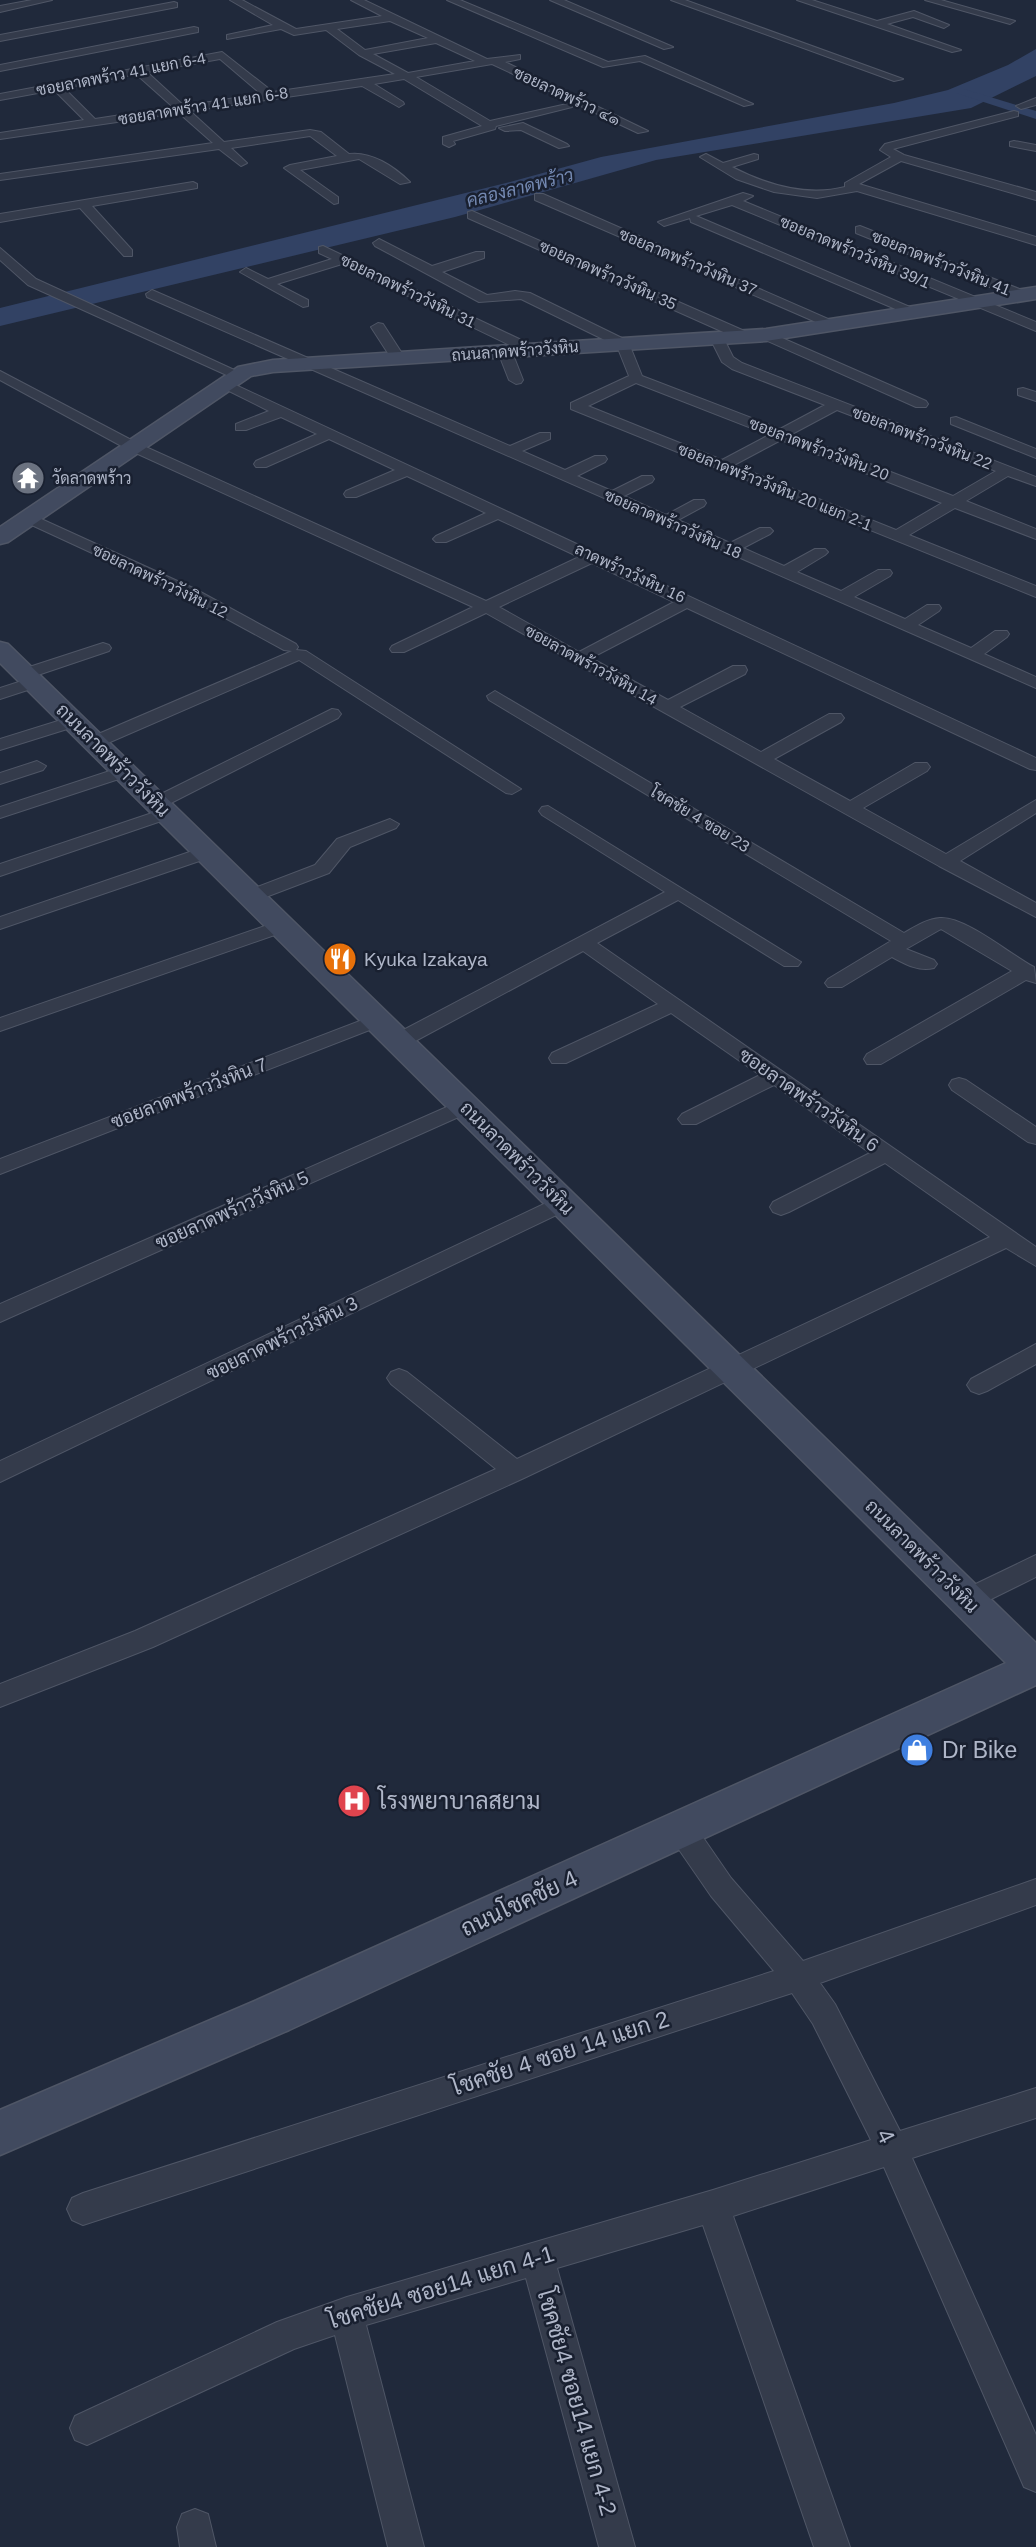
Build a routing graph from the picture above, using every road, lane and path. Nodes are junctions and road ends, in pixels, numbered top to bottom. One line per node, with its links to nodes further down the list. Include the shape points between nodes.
1 (47, 0): 12 (street)
2 (238, 0): 17 (street)
3 (356, 0): 13 (street)
4 (452, 0): 40 (street, via 607,65 641,58)
5 (555, 0): 25 (street)
6 (676, 0): 33 (street)
7 (802, 0): 11 (street)
8 (930, 0): 14 (street)
9 (846, 2): 11 (street)
10 (174, 5): 20 (street)
11 (826, 8): 15 (street)
12 (0, 9)
13 (390, 18): 18 (street); 24 (street)
14 (1010, 21)
15 (877, 24): 16 (street, via 914,15); 26 (street)
16 (944, 25)
17 (282, 26): 18 (street, via 298,32); 21 (street)
18 (328, 27): 27 (street)
19 (194, 30): 30 (street)
20 (36, 31): 22 (street); 23 (street)
21 (231, 37)
22 (0, 38)
23 (51, 39)
24 (436, 40): 27 (street); 29 (street)
25 (668, 47)
26 (956, 50)
27 (363, 53): 32 (street)
28 (516, 57): 29 (street, ซอยลาดพร้าว ๔๑)
29 (488, 61): 32 (street, ซอยลาดพร้าว 41 แยก 6-8); 45 (street, ซอยลาดพร้าว ๔๑)
30 (0, 68)
31 (139, 71): 35 (street, ซอยลาดพร้าว 41 แยก 6-4); 36 (street, ซอยลาดพร้าว 41 แยก 6-4, via 207,52 226,56); 42 (street)
32 (406, 76): 34 (street, ซอยลาดพร้าว 41 แยก 6-8); 44 (street)
33 (898, 79)
34 (363, 82): 36 (street, ซอยลาดพร้าว 41 แยก 6-8); 39 (street)
35 (56, 86): 37 (street, ซอยลาดพร้าว 41 แยก 6-4); 43 (street)
36 (269, 95): 42 (street, ซอยลาดพร้าว 41 แยก 6-8)
37 (0, 97)
38 (1036, 101): 54 (street, via 886,148)
39 (399, 104)
40 (748, 104)
41 (567, 107): 44 (street)
42 (182, 109): 43 (street, ซอยลาดพร้าว 41 แยก 6-8); 50 (street)
43 (93, 122): 46 (street, ซอยลาดพร้าว 41 แยก 6-8)
44 (489, 126): 47 (street, via 447,139); 49 (street, via 523,126)
45 (642, 131)
46 (0, 136)
47 (449, 144)
48 (1014, 144): 51 (street)
49 (563, 146)
50 (225, 147): 55 (street, via 313,133); 56 (street); 58 (street)
51 (1036, 148)
52 (706, 157): 57 (street)
53 (754, 157): 57 (street)
54 (900, 157): 61 (street, via 850,183); 63 (street)
55 (345, 158): 59 (street, via 365,157); 65 (street, via 290,168)
56 (241, 163)
57 (721, 167): 61 (street, via 770,187 806,195)
58 (0, 177)
59 (404, 182)
60 (192, 186): 67 (street)
61 (855, 188): 73 (street)
62 (750, 195): 66 (street)
63 (1036, 196)
64 (538, 197): 88 (street, ซอยลาดพร้าววังหิน 37)
65 (334, 200)
66 (733, 201): 71 (street); 86 (street, ซอยลาดพร้าววังหิน 39/1)
67 (83, 204): 69 (street); 77 (street)
68 (472, 215): 92 (street, ซอยลาดพร้าววังหิน 35)
69 (0, 218)
70 (695, 219): 87 (street)
71 (664, 222)
72 (860, 230): 84 (street, ซอยลาดพร้าววังหิน 41)
73 (1036, 241)
74 (379, 243): 80 (street)
75 (323, 250): 79 (street, ซอยลาดพร้าววังหิน 31)
76 (0, 252): 101 (street, ลาดพร้าววังหิน 16, via 32,282)
77 (128, 253)
78 (480, 255): 80 (street)
79 (343, 260): 82 (street); 95 (street, ซอยลาดพร้าววังหิน 31)
80 (431, 271): 94 (street, via 484,299 525,296)
81 (246, 272): 82 (street)
82 (267, 283): 85 (street)
83 (152, 294): 98 (street, ซอยลาดพร้าววังหิน 18)
84 (1029, 294): 86 (main road, ถนนลาดพร้าววังหิน)
85 (303, 303)
86 (977, 303): 87 (main road, ถนนลาดพร้าววังหิน); 90 (street, ซอยลาดพร้าววังหิน 39/1)
87 (917, 313): 88 (main road, ถนนลาดพร้าววังหิน)
88 (837, 326): 91 (main road, ถนนลาดพร้าววังหิน)
89 (379, 327): 97 (street)
90 (1036, 327)
91 (766, 335): 92 (main road, ถนนลาดพร้าววังหิน); 103 (street)
92 (744, 336): 93 (main road, ถนนลาดพร้าววังหิน)
93 (717, 338): 94 (main road, ถนนลาดพร้าววังหิน); 104 (street, ซอยลาดพร้าววังหิน 22, via 727,359 737,366)
94 (623, 344): 95 (main road, ถนนลาดพร้าววังหิน); 100 (street)
95 (531, 350): 96 (main road, ถนนลาดพร้าววังหิน)
96 (505, 352): 97 (main road, ถนนลาดพร้าววังหิน); 102 (street)
97 (398, 358): 98 (main road, ถนนลาดพร้าววังหิน)
98 (312, 364): 101 (main road, ถนนลาดพร้าววังหิน, via 259,368); 112 (street, ซอยลาดพร้าววังหิน 18)
99 (0, 375): 111 (street)
100 (636, 378): 109 (street, ซอยลาดพร้าววังหิน 20); 116 (street, ซอยลาดพร้าววังหิน 20 แยก 2-1, via 576,406)
101 (229, 379): 105 (street, ลาดพร้าววังหิน 16); 111 (main road, ถนนลาดพร้าววังหิน)
102 (516, 380)
103 (921, 404)
104 (836, 405): 109 (street, ซอยลาดพร้าววังหิน 22); 118 (street, ซอยลาดพร้าววังหิน 22)
105 (281, 412): 107 (street); 108 (street, ลาดพร้าววังหิน 16)
106 (956, 421): 113 (street)
107 (241, 427)
108 (329, 434): 115 (street); 117 (street, ลาดพร้าววังหิน 16)
109 (781, 435): 116 (street, ซอยลาดพร้าววังหิน 22); 124 (street, ซอยลาดพร้าววังหิน 20)
110 (545, 436): 112 (street)
111 (132, 446): 127 (main road, ถนนลาดพร้าววังหิน); 142 (street, ซอยลาดพร้าววังหิน 14)
112 (508, 452): 119 (street, ซอยลาดพร้าววังหิน 18)
113 (1036, 454)
114 (600, 459): 119 (street)
115 (261, 464)
116 (723, 465): 131 (street, ซอยลาดพร้าววังหิน 20 แยก 2-1)
117 (406, 471): 122 (street); 126 (street, ลาดพร้าววังหิน 16)
118 (1007, 471): 121 (street, ซอยลาดพร้าววังหิน 22); 124 (street, ซอยลาดพร้าววังหิน 22)
119 (564, 476): 123 (street, ซอยลาดพร้าววังหิน 18)
120 (647, 479): 123 (street)
121 (1036, 482)
122 (351, 494)
123 (611, 497): 128 (street, ซอยลาดพร้าววังหิน 18)
124 (955, 502): 130 (street, ซอยลาดพร้าววังหิน 20); 131 (street, ซอยลาดพร้าววังหิน 22)
125 (699, 503): 128 (street)
126 (499, 513): 133 (street); 136 (street, ลาดพร้าววังหิน 16)
127 (28, 518): 132 (main road, ถนนลาดพร้าววังหิน); 149 (street, ซอยลาดพร้าววังหิน 12, via 188,592)
128 (665, 521): 134 (street, ซอยลาดพร้าววังหิน 18)
129 (765, 531): 134 (street)
130 (1036, 534)
131 (896, 536): 139 (street, ซอยลาดพร้าววังหิน 20 แยก 2-1)
132 (0, 537)
133 (441, 539)
134 (730, 549): 137 (street, ซอยลาดพร้าววังหิน 18)
135 (820, 552): 137 (street)
136 (594, 556): 141 (street, ลาดพร้าววังหิน 16); 142 (street)
137 (784, 573): 140 (street, ซอยลาดพร้าววังหิน 18)
138 (884, 573): 140 (street)
139 (1036, 592)
140 (841, 597): 144 (street, ซอยลาดพร้าววังหิน 18)
141 (688, 601): 151 (street); 163 (street, ลาดพร้าววังหิน 16)
142 (486, 607): 148 (street); 151 (street, ซอยลาดพร้าววังหิน 14)
143 (933, 608): 144 (street)
144 (905, 626): 150 (street, ซอยลาดพร้าววังหิน 18)
145 (1001, 634): 150 (street)
146 (103, 648): 153 (street)
147 (0, 649): 153 (main road, ถนนลาดพร้าววังหิน)
148 (398, 649)
149 (295, 651): 160 (street); 168 (street, ซอยลาดพร้าววังหิน 12)
150 (972, 655): 154 (street, ซอยลาดพร้าววังหิน 18)
151 (579, 658): 157 (street, ซอยลาดพร้าววังหิน 14)
152 (739, 670): 157 (street)
153 (30, 678): 155 (street); 160 (main road, ถนนลาดพร้าววังหิน)
154 (1036, 683)
155 (0, 694)
156 (495, 696): 184 (street, โชคชัย 4 ซอย 23)
157 (668, 707): 162 (street, ซอยลาดพร้าววังหิน 14)
158 (332, 714): 171 (street)
159 (835, 718): 162 (street)
160 (84, 732): 161 (street); 166 (main road, ถนนลาดพร้าววังหิน)
161 (0, 745)
162 (763, 758): 170 (street, ซอยลาดพร้าววังหิน 14)
163 (1036, 765)
164 (37, 766): 167 (street)
165 (921, 767): 170 (street)
166 (125, 771): 171 (main road, ถนนลาดพร้าววังหิน); 172 (street)
167 (0, 779)
168 (512, 789)
169 (1036, 805): 176 (street)
170 (852, 807): 176 (street, ซอยลาดพร้าววังหิน 14)
171 (162, 808): 175 (main road, ถนนลาดพร้าววังหิน); 177 (street)
172 (1, 811)
173 (548, 811): 178 (street)
174 (390, 824): 179 (street, via 344,842 322,869)
175 (207, 852): 179 (main road, ถนนลาดพร้าววังหิน); 181 (street)
176 (946, 862): 180 (street, ซอยลาดพร้าววังหิน 14)
177 (0, 870)
178 (677, 893): 183 (street, ซอยลาดพร้าววังหิน 7); 185 (street)
179 (251, 896): 182 (main road, ถนนลาดพร้าววังหิน)
180 (1036, 911)
181 (0, 923)
182 (282, 926): 190 (street); 191 (main road, ถนนลาดพร้าววังหิน)
183 (583, 942): 189 (street, ซอยลาดพร้าววังหิน 6); 191 (street, ซอยลาดพร้าววังหิน 7)
184 (898, 945): 186 (street, โชคชัย 4 ซอย 23, via 915,961); 187 (street, via 942,923); 188 (street)
185 (791, 962)
186 (927, 964)
187 (1032, 974): 193 (street)
188 (835, 983)
189 (672, 1005): 192 (street); 194 (street, ซอยลาดพร้าววังหิน 6)
190 (0, 1025)
191 (388, 1031): 196 (main road, ถนนลาดพร้าววังหิน); 200 (street, ซอยลาดพร้าววังหิน 7)
192 (559, 1058)
193 (874, 1059)
194 (775, 1076): 197 (street); 199 (street, ซอยลาดพร้าววังหิน 6)
195 (958, 1085): 198 (street)
196 (465, 1106): 201 (main road, ถนนลาดพร้าววังหิน); 205 (street, ซอยลาดพร้าววังหิน 5)
197 (689, 1119)
198 (1036, 1137)
199 (886, 1154): 202 (street); 203 (street, ซอยลาดพร้าววังหิน 6)
200 (0, 1167)
201 (563, 1203): 207 (main road, ถนนลาดพร้าววังหิน); 211 (street, ซอยลาดพร้าววังหิน 3)
202 (781, 1207)
203 (1007, 1238): 204 (street, ซอยลาดพร้าววังหิน 6); 207 (street)
204 (1036, 1258)
205 (0, 1314)
206 (1036, 1353): 209 (street)
207 (730, 1368): 210 (street); 213 (main road, ถนนลาดพร้าววังหิน)
208 (399, 1378): 210 (street)
209 (979, 1385)
210 (515, 1471): 215 (street, via 144,1639)
211 (0, 1472)
212 (1036, 1565): 213 (street)
213 (966, 1600): 214 (main road, ถนนลาดพร้าววังหิน)
214 (1035, 1667): 216 (main road, ถนนโชคชัย 4)
215 (0, 1696)
216 (681, 1829): 218 (street, 4, via 721,1887); 220 (main road, ถนนโชคชัย 4, via 273,2015)
217 (1036, 1892): 218 (street, โชคชัย 4 ซอย 14 แยก 2)
218 (798, 1977): 221 (street, 4, via 824,2014); 223 (street, โชคชัย 4 ซอย 14 แยก 2)
219 (1036, 2103): 221 (street, โชคชัย4 ซอย14 แยก 4-1)
220 (0, 2133)
221 (891, 2147): 222 (street, โชคชัย4 ซอย14 แยก 4-1); 227 (street, 4)
222 (713, 2206): 224 (street, โชคชัย4 ซอย14 แยก 4-1); 230 (street)
223 (83, 2209)
224 (537, 2257): 225 (street, โชคชัย4 ซอย14 แยก 4-1); 229 (street, โชคชัย4 ซอย14 แยก 4-2)
225 (347, 2314): 226 (street, โชคชัย4 ซอย14 แยก 4-1, via 289,2334); 228 (street)
226 (87, 2428)
227 (1036, 2475)
228 (406, 2547)
229 (617, 2547)
230 (832, 2547)

